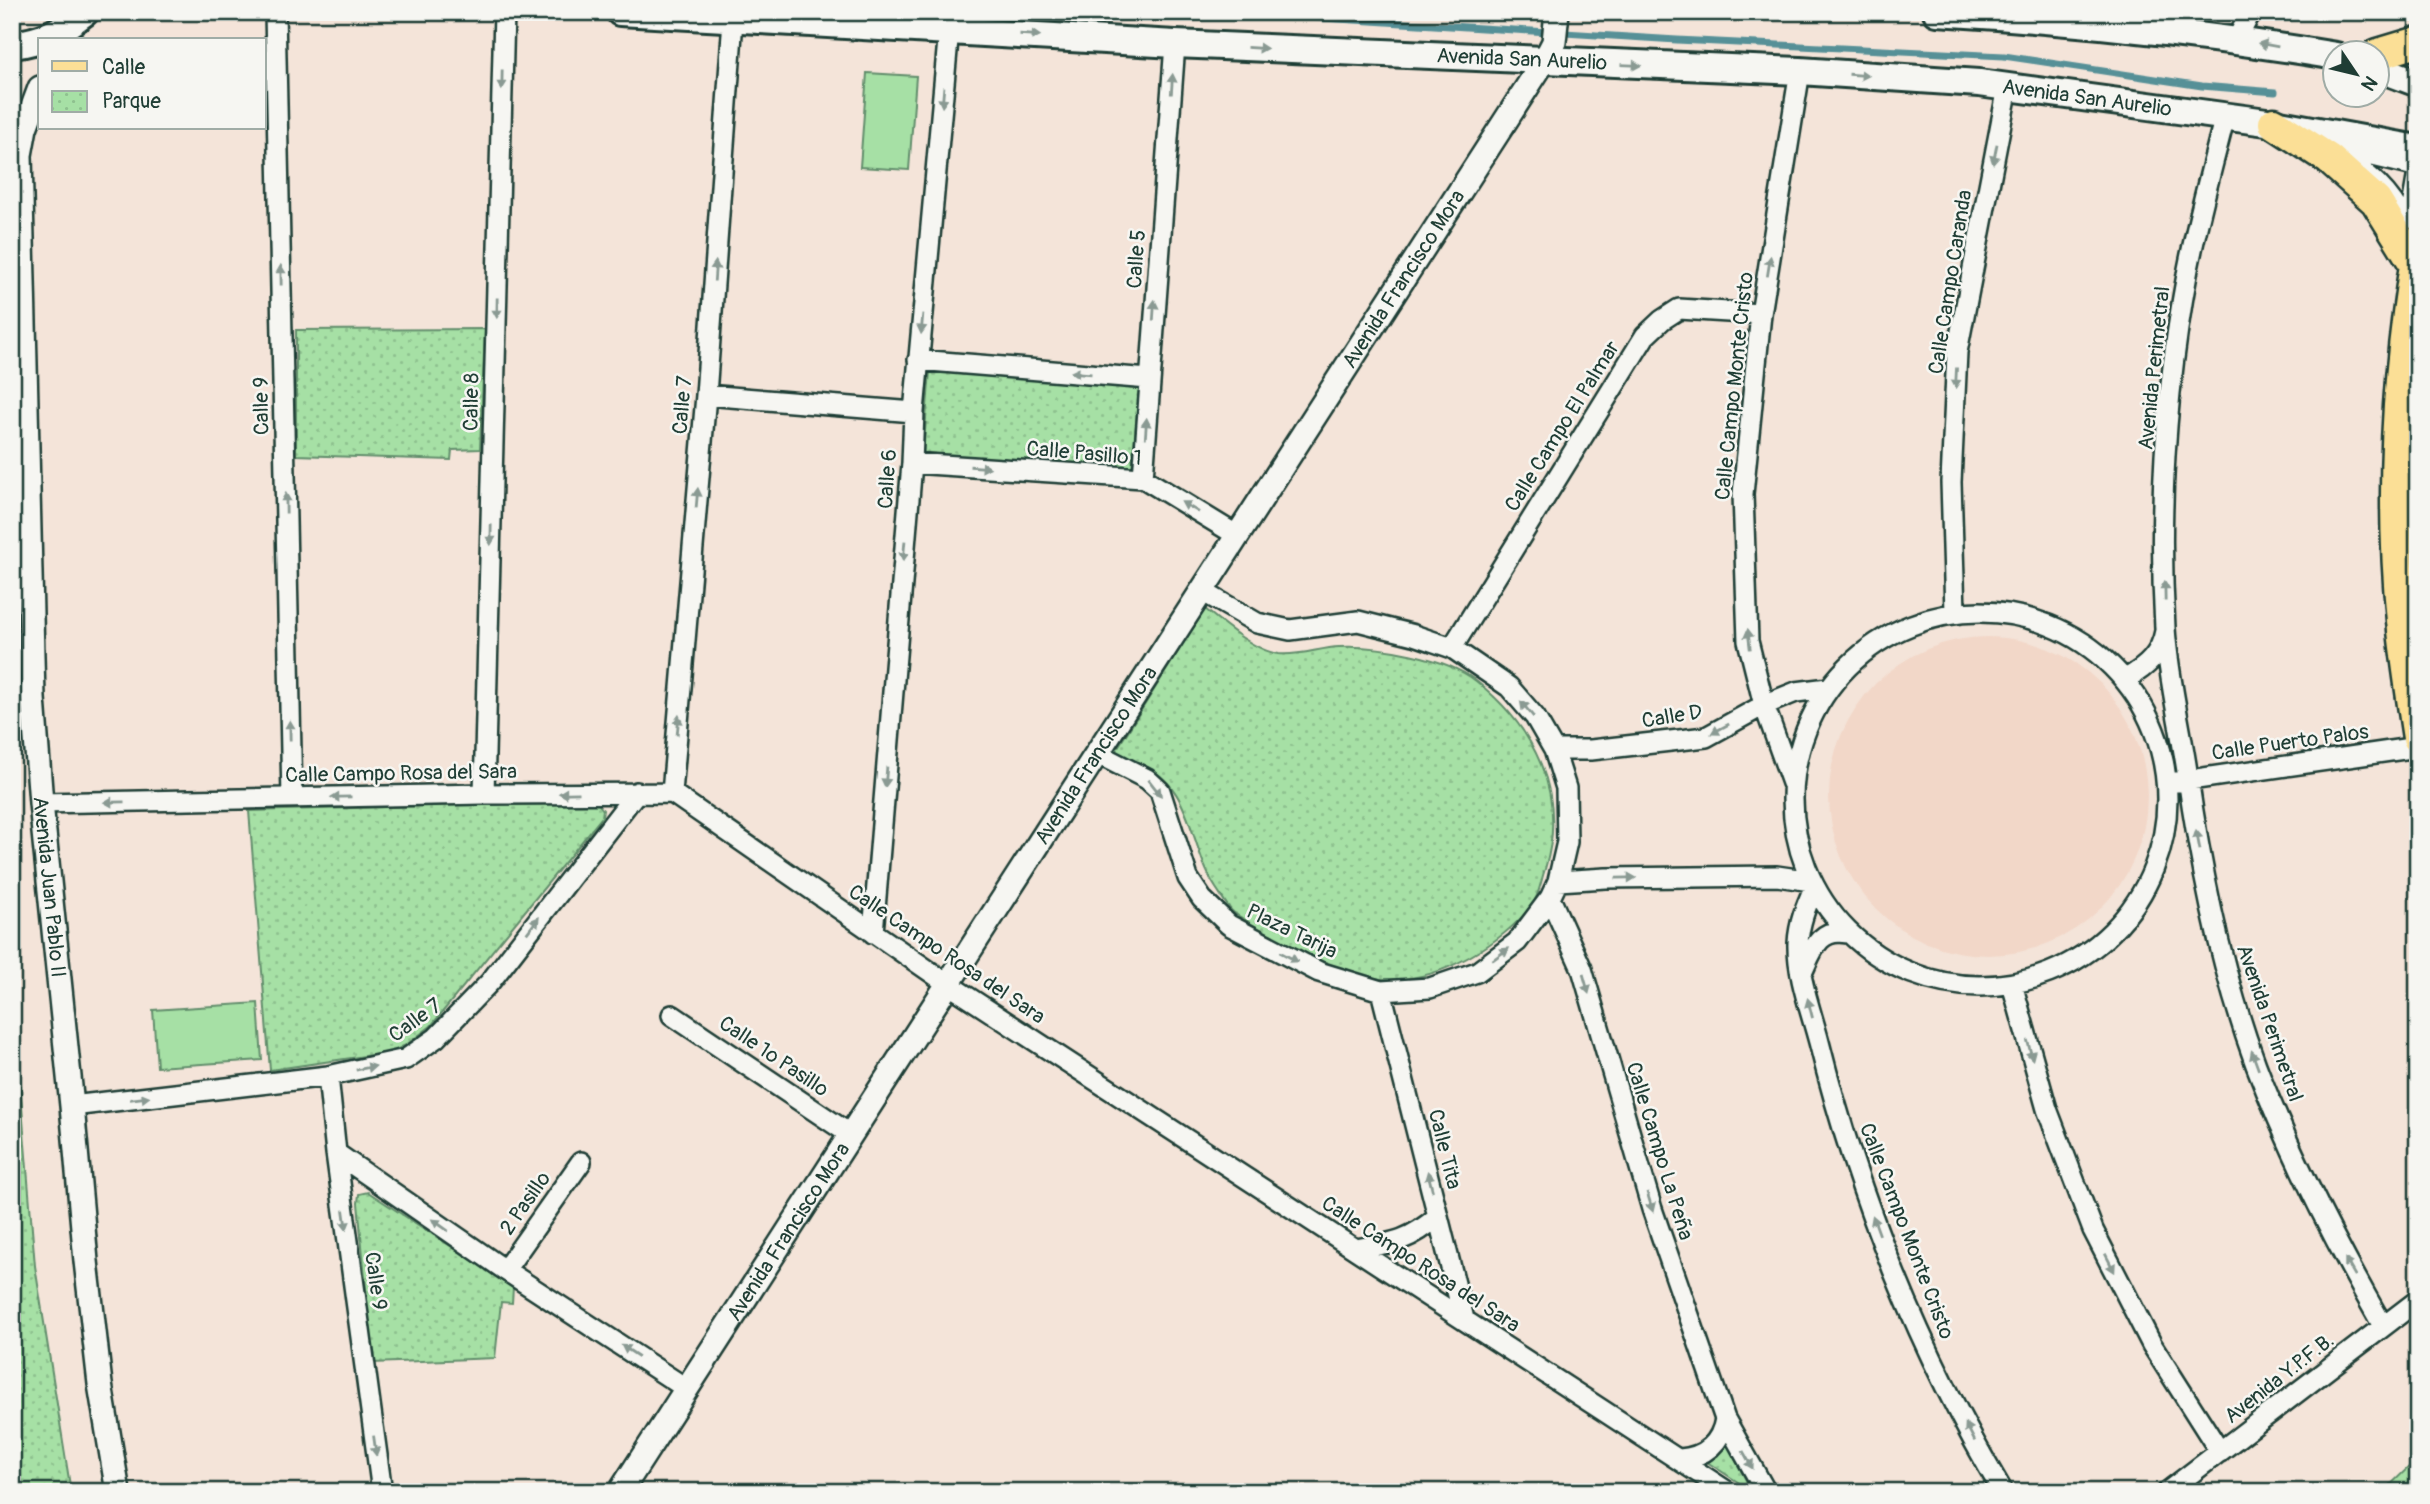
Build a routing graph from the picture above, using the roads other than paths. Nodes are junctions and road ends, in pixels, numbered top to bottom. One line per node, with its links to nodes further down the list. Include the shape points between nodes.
1 (85, 12): 10 (main road); 11 (street)
2 (275, 12): 56 (street, Calle 9, one-way to 2)
3 (504, 12): 55 (street, Calle 8, one-way to 55)
4 (620, 12): 8 (main road, Avenida San Aurelio)
5 (1557, 12): 18 (street, Avenida Francisco Mora)
6 (1937, 12): 12 (main road)
7 (2251, 12): 12 (street)
8 (733, 20): 9 (main road, Avenida San Aurelio); 33 (street, Calle 7, one-way to 8)
9 (949, 29): 15 (main road, Avenida San Aurelio, one-way to 15); 31 (street, Calle 6, one-way to 31)
10 (44, 38)
11 (67, 38)
12 (2237, 39): 19 (main road, one-way to 12)
13 (38, 41): 16 (main road)
14 (2418, 42): 17 (main road)
15 (1175, 44): 18 (main road, Avenida San Aurelio, one-way to 18); 32 (street, Calle 5, one-way to 15)
16 (12, 45)
17 (2392, 50)
18 (1549, 52): 20 (main road, Avenida San Aurelio, one-way to 20); 38 (street, Avenida Francisco Mora)
19 (2322, 54)
20 (1800, 71): 23 (main road, Avenida San Aurelio, one-way to 23); 30 (street, Calle Campo Monte Cristo, one-way to 20)
21 (2392, 73): 22 (main road)
22 (2418, 83)
23 (2008, 88): 25 (main road, Avenida San Aurelio); 40 (street, Calle Campo Caranda, one-way to 40, via 1958,352 1951,482)
24 (38, 93): 27 (street, Avenida Juan Pablo II)
25 (2225, 116): 26 (main road, Avenida San Aurelio); 41 (street, Avenida Perimetral, one-way to 25, via 2163,510 2171,391 2188,272)
26 (2274, 122): 28 (main road, Avenida San Aurelio); 29 (main road, via 2329,159 2376,201)
27 (16, 145): 35 (street, Avenida Juan Pablo II)
28 (2417, 159): 28 (street, via 2380,160 2341,151 2372,173 2407,222)
29 (2417, 260): 46 (main road, via 2397,445 2402,619)
30 (1761, 314): 42 (street, Calle Campo El Palmar, via 1679,309 1645,336); 45 (street, Calle Campo Monte Cristo, one-way to 30, via 1748,641 1742,494)
31 (918, 360): 32 (street, one-way to 31); 34 (street, Calle 6)
32 (1149, 379): 37 (street, Calle 5, one-way to 32)
33 (706, 395): 34 (street); 54 (street, Calle 7, one-way to 33)
34 (914, 412): 36 (street, Calle 6)
35 (19, 441): 57 (street, Avenida Juan Pablo II)
36 (912, 463): 37 (street, Calle Pasillo 1, one-way to 37); 60 (street, Calle 6, one-way to 60)
37 (1143, 478): 38 (street, Calle Pasillo 1, one-way to 37)
38 (1238, 536): 39 (street, Avenida Francisco Mora)
39 (1202, 591): 42 (street, Plaza Tarija, via 1257,623 1290,630 1358,621); 49 (street, Avenida Francisco Mora)
40 (1955, 612): 43 (street, via 2003,611 2049,622 2092,645); 44 (street, via 1884,637)
41 (2165, 630): 43 (street, Avenida Perimetral, via 2153,659); 50 (street, Avenida Perimetral)
42 (1452, 648): 48 (street, Plaza Tarija, one-way to 42, via 1509,687)
43 (2127, 678): 51 (street, via 2155,728)
44 (1828, 688): 45 (street, Calle D, via 1796,692); 52 (street, via 1804,733)
45 (1764, 705): 48 (street, Calle D, one-way to 48, via 1706,737); 52 (street, Calle Campo Monte Cristo)
46 (2418, 738)
47 (2418, 747): 50 (street, Calle Puerto Palos)
48 (1554, 750): 59 (street, Plaza Tarija, via 1566,789 1567,842)
49 (1098, 754): 63 (street, Avenida Francisco Mora); 65 (street, Plaza Tarija, one-way to 65, via 1147,779 1160,791 1188,878 1229,925 1318,972)
50 (2188, 780): 51 (street, Calle Puerto Palos); 77 (street, Avenida Perimetral, one-way to 50, via 2293,1155 2256,1065 2225,972)
51 (2168, 783): 64 (street, via 2164,839 2144,891 2110,935 2064,967)
52 (1793, 784): 58 (street, via 1795,834)
53 (637, 792): 54 (street, Calle Campo Rosa del Sara); 55 (street, Calle Campo Rosa del Sara, one-way to 55); 67 (street, Calle 7, one-way to 53, via 406,1059 436,1038 490,982)
54 (672, 793): 60 (street, Calle Campo Rosa del Sara)
55 (484, 794): 56 (street, Calle Campo Rosa del Sara, one-way to 56)
56 (292, 798): 57 (street, Calle Campo Rosa del Sara, one-way to 57)
57 (41, 803): 68 (street, Avenida Juan Pablo II)
58 (1812, 885): 59 (street, one-way to 58, via 1777,876); 61 (street); 62 (street, Calle Campo Monte Cristo, via 1798,945)
59 (1554, 890): 65 (street, Plaza Tarija, one-way to 59, via 1430,988 1477,972 1517,942); 79 (street, Calle Campo La Peña, one-way to 79, via 1652,1209)
60 (873, 933): 63 (street, Calle Campo Rosa del Sara)
61 (1847, 933): 62 (street, via 1835,932 1818,940); 64 (street, via 1895,967 1952,985)
62 (1802, 974): 87 (street, Calle Campo Monte Cristo, one-way to 62, via 1928,1350 1877,1227 1834,1102)
63 (948, 984): 69 (street, Avenida Francisco Mora); 73 (street, Calle Campo Rosa del Sara)
64 (2012, 984): 80 (street, one-way to 80, via 2047,1109 2093,1230 2152,1345)
65 (1381, 991): 72 (street, Calle Tita, one-way to 65)
66 (672, 1015): 69 (street, Calle 1º Pasillo)
67 (328, 1076): 68 (street, Calle 7, one-way to 67); 70 (street, Calle 9)
68 (72, 1106): 82 (street, Avenida Juan Pablo II, via 100,1384)
69 (851, 1135): 78 (street, Avenida Francisco Mora)
70 (336, 1153): 74 (street, one-way to 70); 83 (street, Calle 9, one-way to 83)
71 (581, 1162): 74 (street, 2 Pasillo)
72 (1438, 1216): 73 (street, via 1408,1238); 76 (street, Calle Tita)
73 (1356, 1249): 76 (street, Calle Campo Rosa del Sara)
74 (505, 1270): 78 (street, one-way to 74)
75 (2418, 1300): 77 (street, Avenida Y.P.F.B.)
76 (1464, 1319): 81 (street, Calle Campo Rosa del Sara)
77 (2383, 1326): 80 (street, Avenida Y.P.F.B.)
78 (687, 1389): 84 (street, Avenida Francisco Mora)
79 (1725, 1419): 81 (street, via 1711,1448); 86 (street, Calle Campo La Peña, one-way to 86)
80 (2220, 1452): 88 (street, Avenida Y.P.F.B.)
81 (1680, 1460): 85 (street, Calle Campo Rosa del Sara)
82 (118, 1492)
83 (382, 1492)
84 (620, 1492)
85 (1728, 1492)
86 (1766, 1492)
87 (2003, 1492)
88 (2167, 1492)

